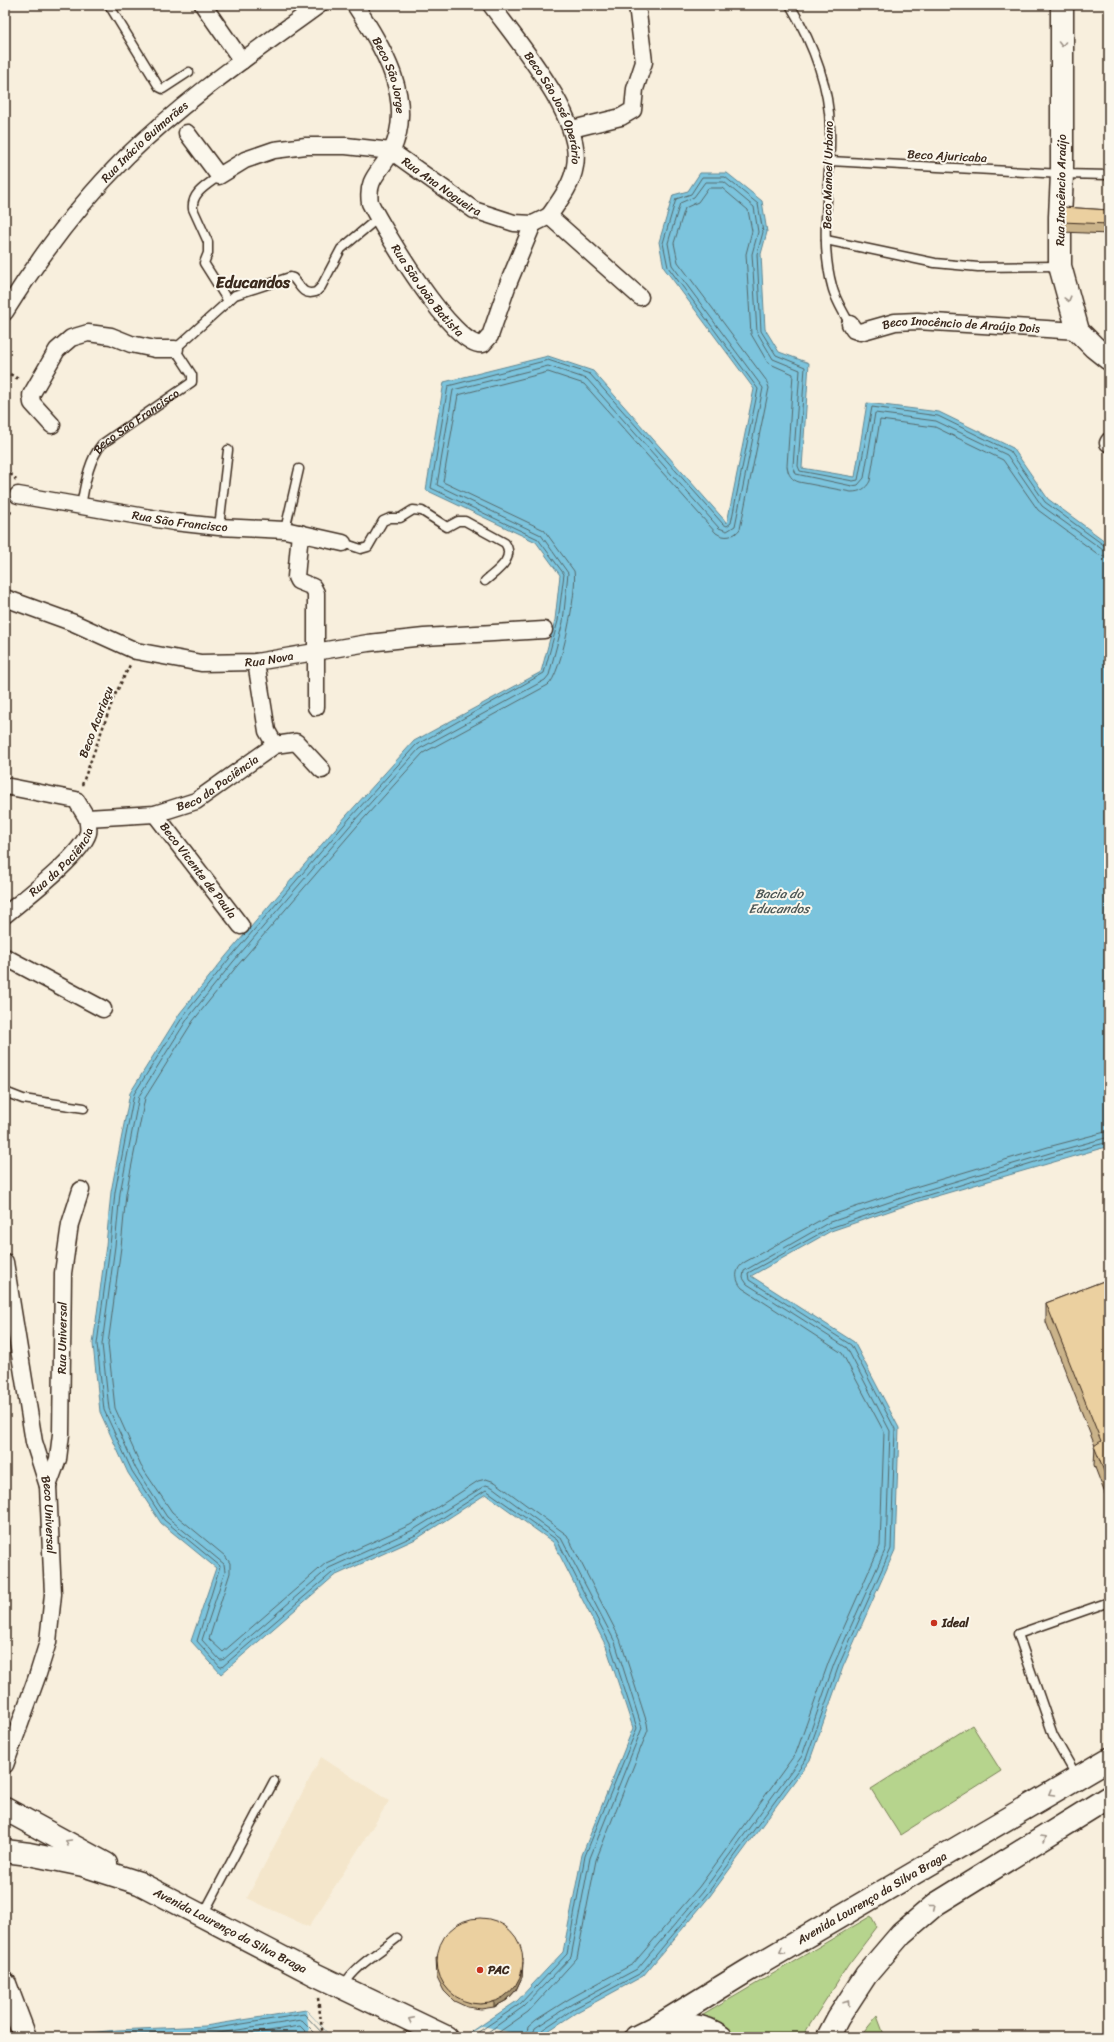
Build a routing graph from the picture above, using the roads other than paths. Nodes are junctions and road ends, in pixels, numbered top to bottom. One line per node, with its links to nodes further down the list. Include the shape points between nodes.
1 (109, 5): 10 (lane, via 159,87 163,89)
2 (203, 5): 9 (street)
3 (319, 5): 9 (street, Rua Inácio Guimarães)
4 (355, 5): 13 (street, Beco São Jorge, via 379,41 396,82 399,120 397,136)
5 (491, 5): 11 (street, Beco São José Operário, via 545,80)
6 (637, 5): 11 (street, via 644,62 635,89 633,110 621,117)
7 (790, 5): 14 (lane, Beco Manoel Urbano, via 819,65 830,126)
8 (1062, 5): 15 (street, Rua Inocêncio Araújo, one-way to 15)
9 (242, 61): 25 (street, Rua Inácio Guimarães, via 173,115 126,157 88,197 56,236)
10 (189, 72)
11 (572, 129): 18 (street, Beco São José Operário, via 577,147 576,165 571,183)
12 (187, 133): 17 (street)
13 (391, 151): 17 (street, Rua Ana Nogueira, via 346,146 306,146 274,150 245,160); 19 (street, Rua São João Batista, via 369,185 370,203); 20 (street, Rua Ana Nogueira, via 474,210 514,223)
14 (830, 161): 15 (lane, Beco Ajuricaba); 21 (lane, Beco Manoel Urbano)
15 (1062, 174): 16 (lane, Beco Ajuricaba); 22 (street, Rua Inocêncio Araújo)
16 (1109, 175)
17 (219, 176): 24 (lane, via 200,190 192,204 208,242 208,253 204,263)
18 (549, 216): 20 (street); 23 (street)
19 (378, 218): 20 (street, Rua São João Batista, via 429,298 459,332 479,344 487,341 490,336); 24 (lane, via 341,250 316,292 306,293 293,278 290,278 240,292)
20 (533, 224)
21 (826, 240): 22 (lane, via 935,263 978,267); 26 (lane, Beco Manoel Urbano, via 832,286)
22 (1060, 266): 27 (street, Rua Inocêncio Araújo, one-way to 27)
23 (640, 297)
24 (228, 301): 28 (lane)
25 (5, 312)
26 (850, 324): 27 (street, Beco Inocêncio de Araújo Dois, via 854,330 860,332 895,322 917,321)
27 (1078, 331): 29 (street, Rua Inocêncio Araújo)
28 (175, 349): 30 (street, via 155,349 131,344 111,336 88,333 71,338 57,350 31,395 32,403); 34 (lane, Beco São Francisco, via 192,375 192,382 102,444 87,475)
29 (1109, 359)
30 (52, 425)
31 (228, 450): 35 (lane)
32 (299, 468): 36 (lane)
33 (18, 494): 34 (street, Rua São Francisco)
34 (81, 506): 35 (street, Rua São Francisco)
35 (219, 527): 36 (street, Rua São Francisco)
36 (292, 532): 37 (street, Rua São Francisco); 41 (street, via 295,575 298,581 310,585 315,590)
37 (343, 543): 38 (lane, via 364,548 368,546 383,521 400,518 413,510 422,511 447,528 458,521 465,521 499,539 508,547 507,560)
38 (485, 581)
39 (5, 598): 42 (street, Rua Nova, via 74,623 136,651 201,663)
40 (544, 630): 41 (street, Rua Nova, via 424,637)
41 (315, 651): 42 (street, Rua Nova); 43 (street)
42 (256, 662): 44 (street, via 266,730)
43 (316, 707)
44 (275, 745): 45 (street, Beco da Paciência, via 296,742); 47 (street, Beco da Paciência, via 196,800)
45 (322, 770)
46 (5, 786): 48 (street, via 76,800)
47 (155, 814): 48 (street, Beco da Paciência); 50 (street, Beco Vicente de Paula)
48 (87, 818): 49 (street, Rua da Paciência, via 88,832 82,845)
49 (5, 915)
50 (241, 926)
51 (5, 957): 52 (street)
52 (103, 1009)
53 (5, 1092): 54 (lane, via 23,1099)
54 (84, 1108)
55 (81, 1190): 57 (street, Rua Universal, via 70,1224 63,1273 61,1434 58,1459)
56 (5, 1262): 57 (street, Beco Universal, via 34,1442)
57 (48, 1486): 60 (street, Beco Universal, via 53,1594 48,1642)
58 (1109, 1602): 61 (lane, via 1018,1634 1054,1735)
59 (1109, 1759): 61 (street, Avenida Lourenço da Silva Braga)
60 (5, 1765)
61 (1077, 1778): 71 (street, Avenida Lourenço da Silva Braga, one-way to 71)
62 (274, 1781): 67 (lane)
63 (1109, 1797): 76 (street, one-way to 63, via 866,1975 901,1934 936,1904)
64 (5, 1808): 66 (street, one-way to 64)
65 (5, 1851): 66 (street, Avenida Lourenço da Silva Braga, via 83,1865)
66 (139, 1882): 67 (street, Avenida Lourenço da Silva Braga)
67 (202, 1916): 70 (street, Avenida Lourenço da Silva Braga)
68 (397, 1938): 70 (lane, via 365,1960)
69 (5, 1984): 72 (street)
70 (342, 1987): 73 (street, Avenida Lourenço da Silva Braga, one-way to 70)
71 (656, 2027): 74 (street, Avenida Lourenço da Silva Braga); 75 (street, via 678,2024 699,2026)
72 (25, 2037)
73 (446, 2037)
74 (636, 2037)
75 (722, 2037)
76 (828, 2037)

